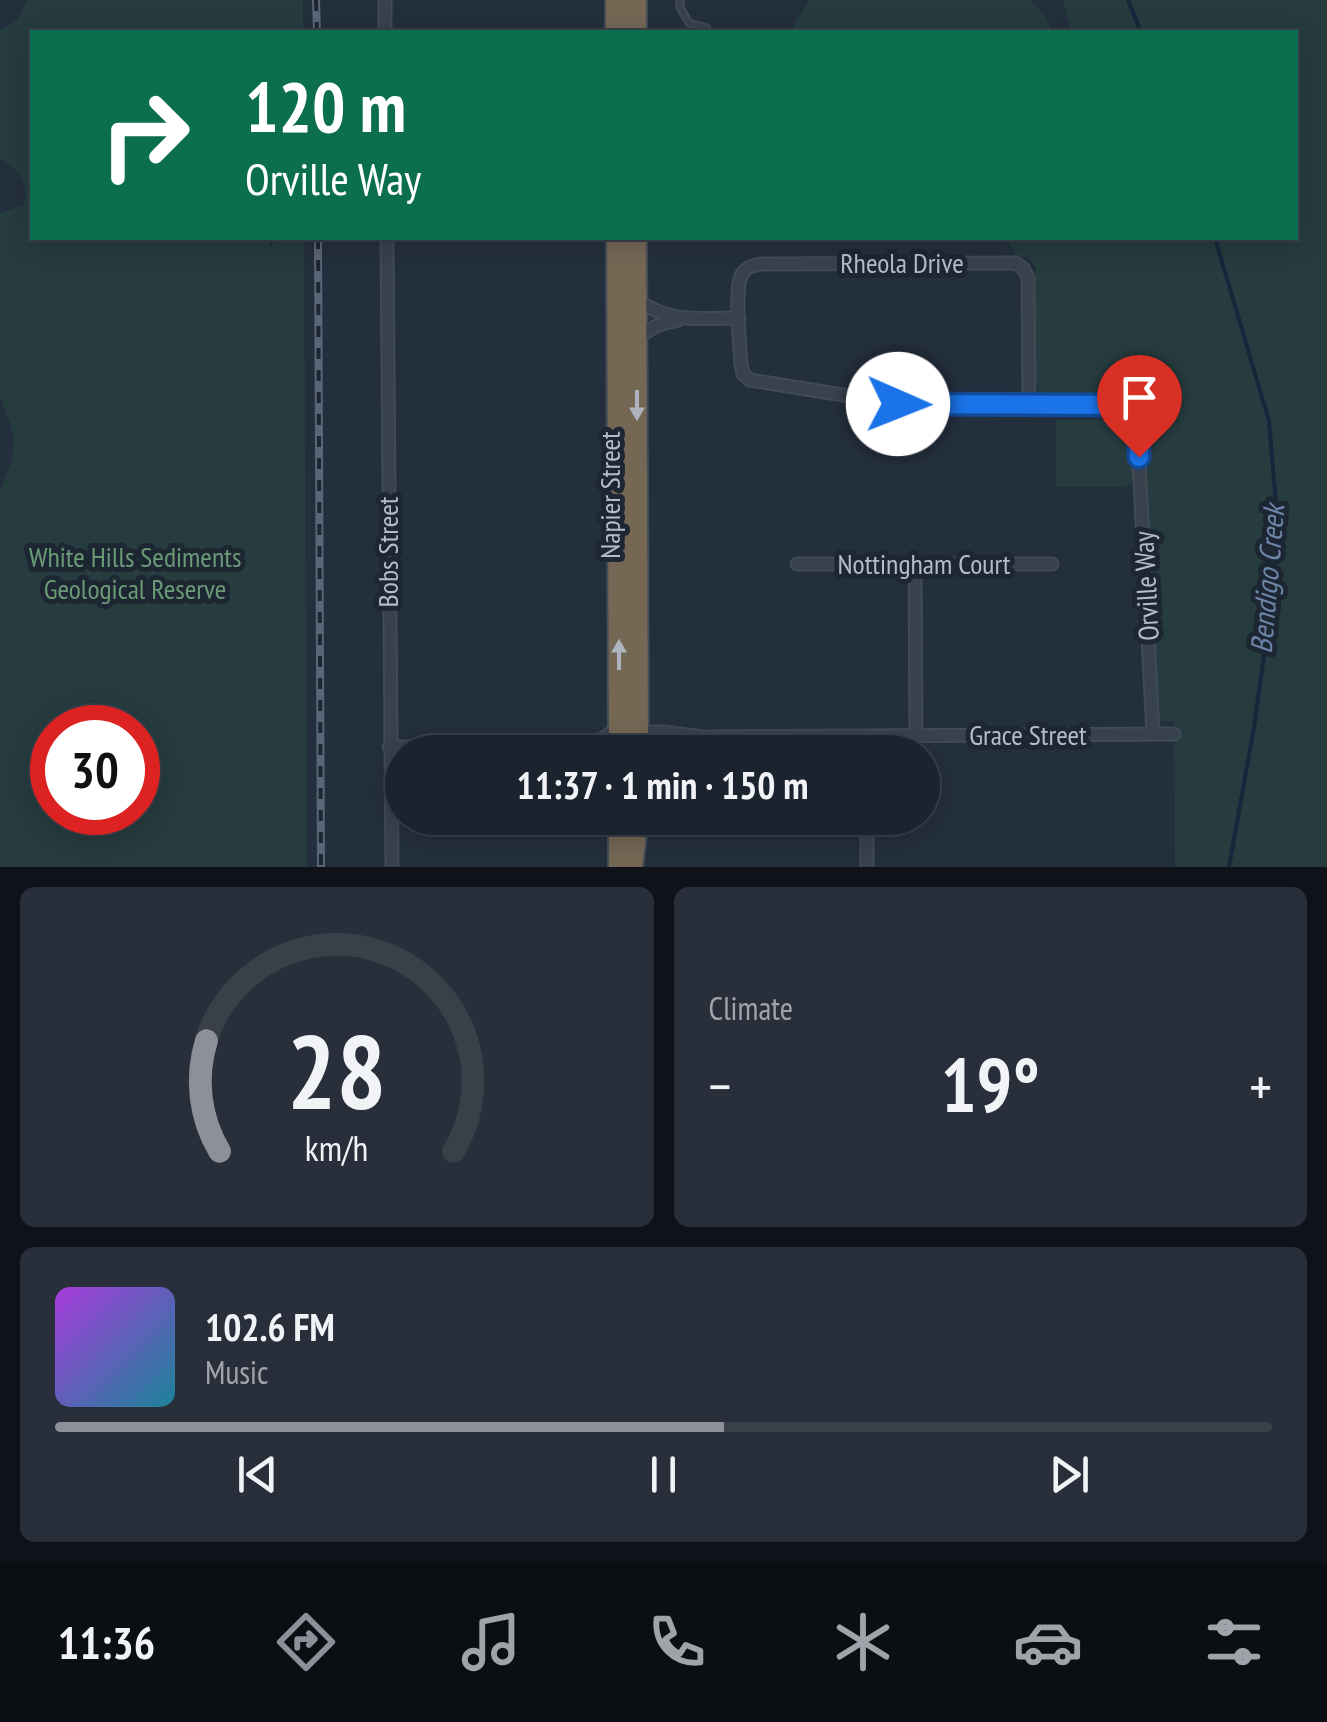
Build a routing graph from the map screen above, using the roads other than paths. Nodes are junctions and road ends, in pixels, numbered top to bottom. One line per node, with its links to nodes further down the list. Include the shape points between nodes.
1 (385, 0): 6 (street)
2 (616, 0): 7 (highway)
3 (636, 0): 8 (highway)
4 (680, 0): 5 (lane, via 689,23)
5 (707, 28)
6 (386, 30)
7 (616, 30)
8 (636, 30)
9 (386, 240): 24 (street, Bobs Street)
10 (617, 240): 14 (highway, Napier Street)
11 (635, 240): 14 (highway, via 628,309)
12 (635, 240): 13 (highway, Napier Street)
13 (636, 299): 15 (street, via 664,315); 17 (highway, Napier Street)
14 (617, 314): 25 (highway, Napier Street, one-way to 14)
15 (687, 318): 16 (street); 17 (street)
16 (739, 318): 18 (street, Orville Way, via 742,370 756,382 898,404); 18 (street, Rheola Drive, via 741,275 754,265 1016,263 1028,278)
17 (636, 338): 26 (highway, Napier Street, one-way to 26)
18 (1029, 405): 22 (street, Orville Way, via 1120,404 1136,416)
19 (797, 564): 20 (street, Nottingham Court)
20 (916, 564): 21 (street, Nottingham Court); 29 (street)
21 (1052, 564)
22 (1153, 734): 23 (street, Grace Street); 30 (street, Grace Street)
23 (1174, 734)
24 (389, 735)
25 (632, 735)
26 (632, 735)
27 (645, 735): 28 (street, Grace Street)
28 (687, 735)
29 (916, 735)
30 (940, 736)
31 (391, 835): 36 (street, Bobs Street)
32 (624, 835): 35 (highway)
33 (634, 835): 35 (highway)
34 (867, 835): 37 (street)
35 (627, 864)
36 (392, 867)
37 (868, 867)

